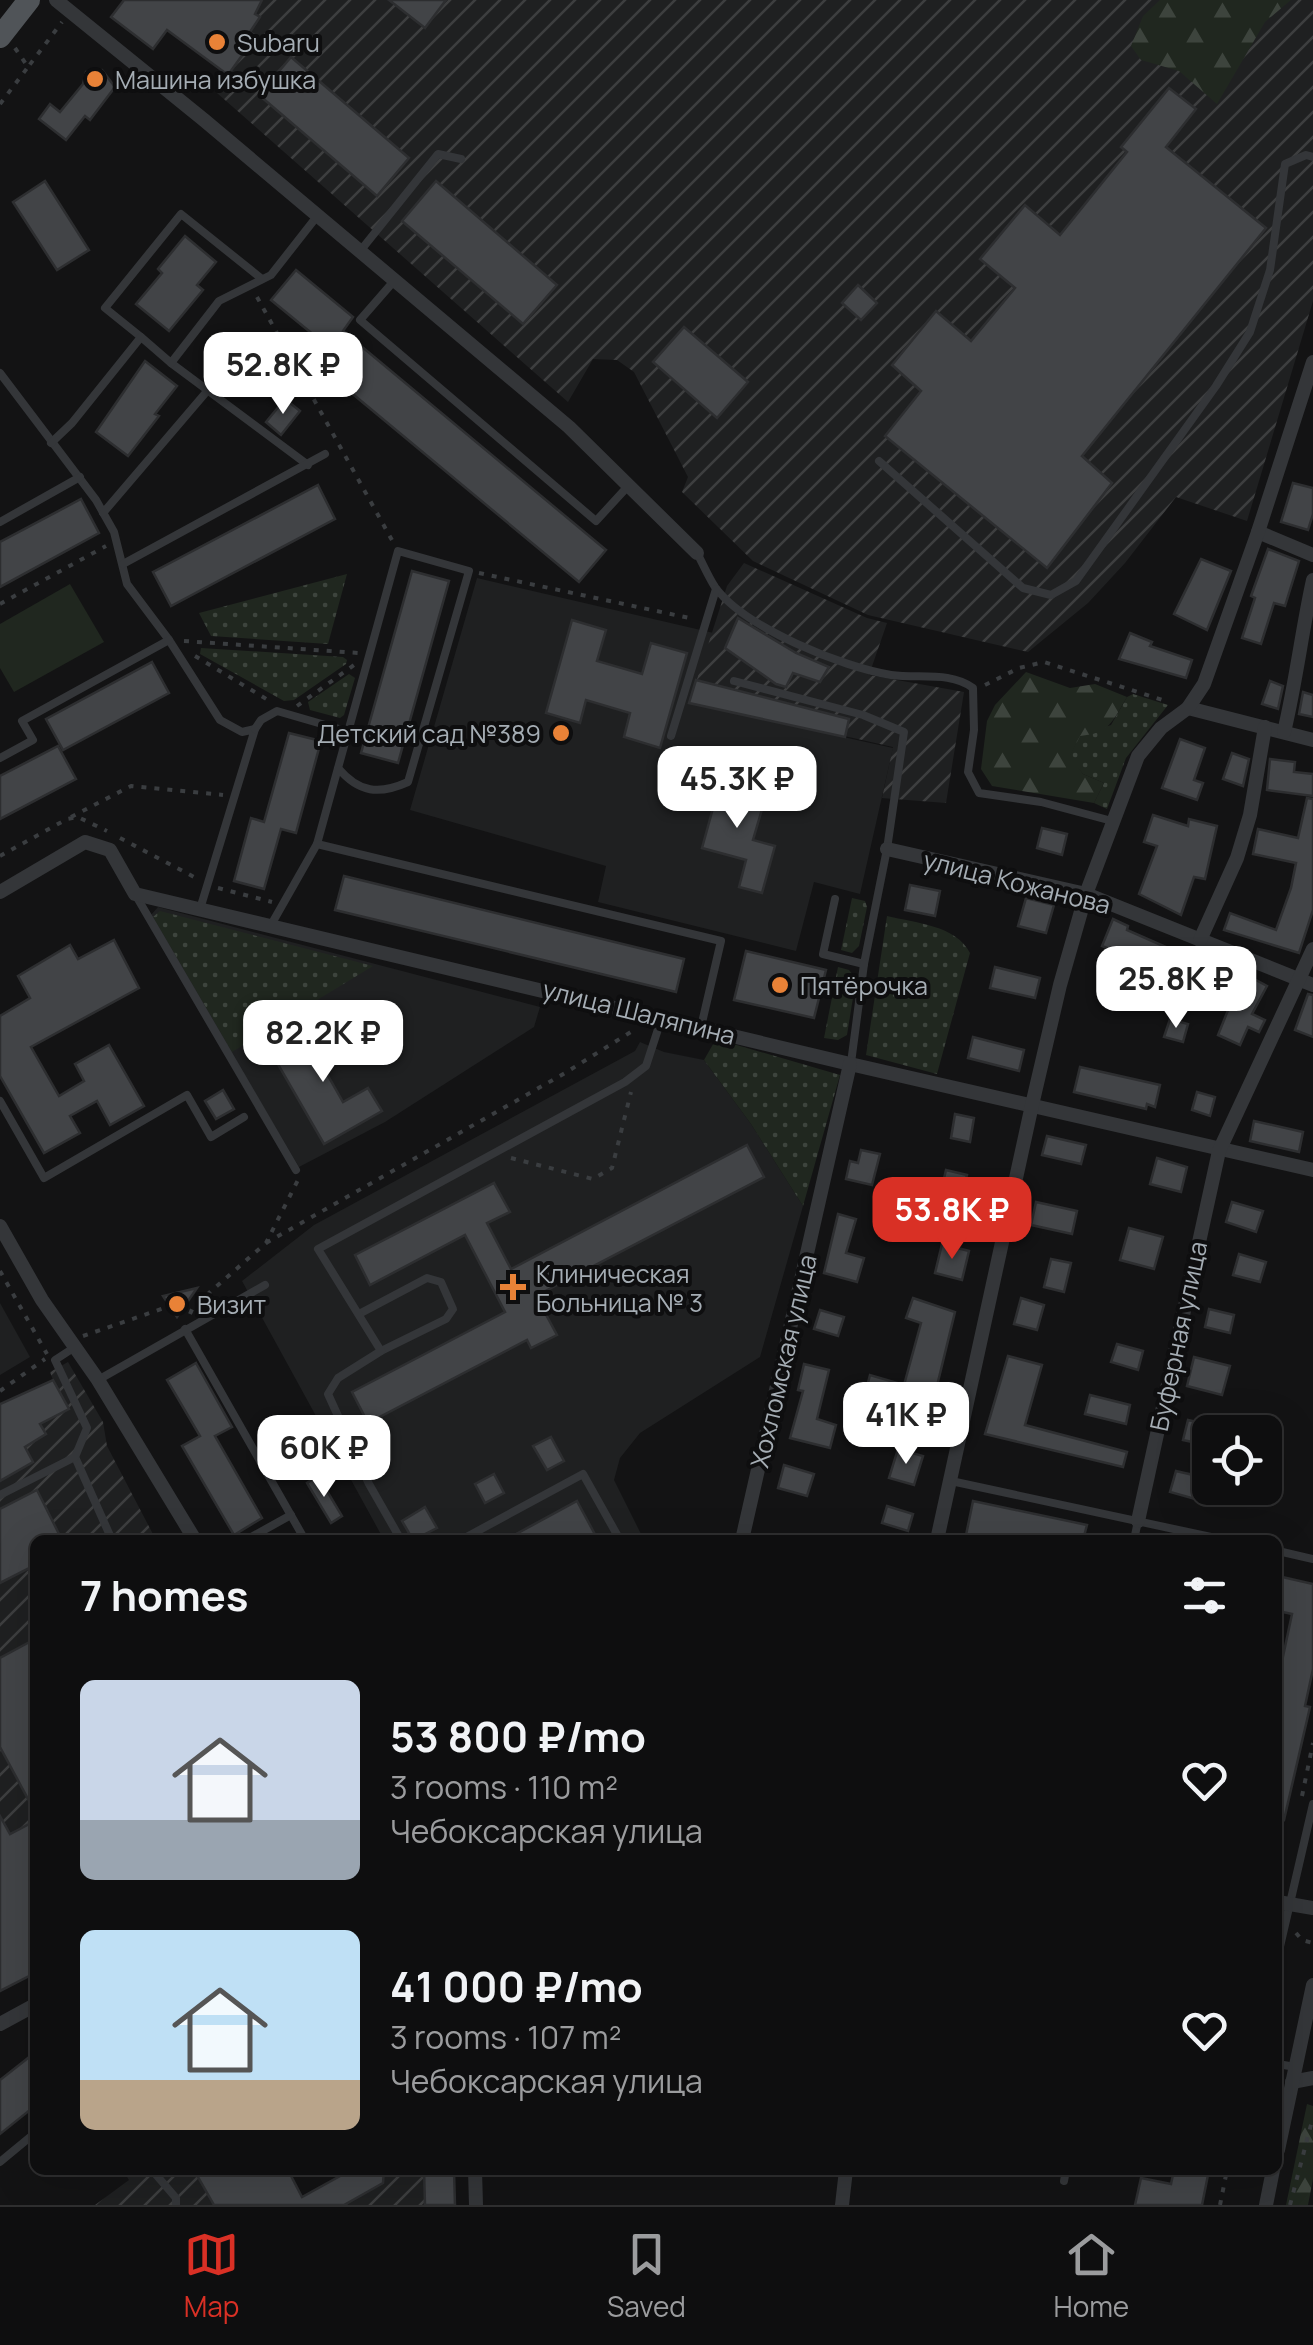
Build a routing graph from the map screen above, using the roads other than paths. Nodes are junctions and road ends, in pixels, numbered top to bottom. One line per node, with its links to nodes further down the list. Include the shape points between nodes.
1 (56, 0): 6 (street)
2 (25, 1): 3 (main road)
3 (2, 34)
4 (1313, 158): 17 (lane, via 1286,164 1270,270 1250,332 1076,581 1051,595 1023,588)
5 (461, 159): 7 (lane, via 438,154)
6 (318, 215): 7 (street); 8 (lane)
7 (360, 250): 9 (street)
8 (262, 280): 10 (lane, via 182,214 105,308); 12 (lane, via 219,301)
9 (396, 280): 20 (street); 20 (lane, via 360,320 596,521)
10 (140, 337): 12 (lane); 15 (lane)
11 (1313, 362): 23 (street)
12 (171, 363): 14 (lane)
13 (0, 373): 15 (lane)
14 (208, 390): 18 (lane); 21 (lane)
15 (51, 444): 19 (lane)
16 (324, 454): 18 (lane)
17 (879, 461)
18 (308, 465): 26 (lane)
19 (80, 477): 21 (lane); 22 (lane)
20 (630, 484): 24 (street)
21 (104, 514): 26 (lane)
22 (0, 522)
23 (1258, 532): 25 (street); 31 (street, via 1204,684)
24 (697, 553): 28 (lane)
25 (1313, 555)
26 (123, 564): 29 (lane, via 127,584)
27 (1313, 580): 35 (street)
28 (716, 588): 36 (lane); 40 (lane, via 808,650 891,675 960,679 973,688 968,772 979,793)
29 (169, 640): 33 (lane, via 220,720 242,732); 38 (lane, via 22,720 33,740)
30 (734, 681): 42 (lane, via 904,732)
31 (1188, 708): 32 (street); 40 (street, via 1138,756)
32 (1266, 727): 35 (street); 49 (street, via 1237,858)
33 (255, 730): 34 (lane, via 270,713 288,712); 47 (lane)
34 (346, 732): 39 (lane); 39 (lane, via 398,551 469,571 408,782 368,791)
35 (1284, 732): 37 (street)
36 (671, 736)
37 (1313, 740)
38 (0, 758)
39 (338, 768): 41 (lane)
40 (1112, 820): 45 (street)
41 (317, 844): 48 (lane); 54 (lane, via 721,941)
42 (887, 849): 45 (street, улица Кожанова); 51 (lane)
43 (0, 892): 44 (street, via 85,842 110,850)
44 (136, 894): 47 (street, улица Шаляпина); 60 (lane)
45 (1086, 894): 49 (street, улица Кожанова); 57 (street)
46 (835, 898): 51 (lane, via 823,954)
47 (200, 909): 48 (street, улица Шаляпина)
48 (271, 925): 53 (street, улица Шаляпина)
49 (1200, 940): 52 (street, улица Кожанова)
50 (1313, 949): 52 (street, Буферная улица)
51 (864, 964): 55 (lane)
52 (1307, 983): 59 (street, Буферная улица)
53 (657, 1016): 54 (street, улица Шаляпина); 64 (lane, via 646,1066 632,1077 318,1249)
54 (701, 1027): 55 (street, улица Шаляпина)
55 (850, 1064): 57 (street, улица Шаляпина); 81 (street, Хохломская улица)
56 (0, 1101): 58 (lane, via 44,1178 187,1095 211,1137)
57 (1032, 1105): 59 (street, улица Шаляпина); 70 (street)
58 (244, 1116)
59 (1219, 1150): 61 (street, улица Шаляпина); 73 (street, Буферная улица)
60 (296, 1170)
61 (1313, 1170)
62 (0, 1226): 66 (street)
63 (265, 1285): 65 (lane)
64 (359, 1314): 67 (lane); 67 (lane, via 427,1278 441,1282 453,1309 446,1319)
65 (185, 1329): 68 (lane); 72 (lane)
66 (72, 1344): 68 (street); 69 (lane, via 55,1360 88,1428)
67 (381, 1350): 78 (lane, via 338,1378 328,1394)
68 (98, 1380): 75 (street)
69 (74, 1457): 71 (lane); 74 (lane)
70 (950, 1481): 73 (lane); 82 (street)
71 (0, 1495)
72 (291, 1515): 76 (lane); 77 (lane)
73 (1138, 1521): 83 (lane); 84 (lane)
74 (110, 1535)
75 (192, 1535)
76 (255, 1535)
77 (303, 1535)
78 (398, 1535)
79 (471, 1535): 80 (lane, via 583,1474)
80 (617, 1535)
81 (743, 1535)
82 (938, 1535)
83 (1135, 1535)
84 (1202, 1535)
85 (1282, 1552): 86 (lane)
86 (1313, 1559)
87 (1313, 1804): 88 (lane)
88 (1285, 1902): 89 (street)
89 (1313, 1908)
90 (1313, 1984): 93 (street)
91 (30, 2008): 92 (street)
92 (0, 2024)
93 (1288, 2078): 94 (street); 95 (street)
94 (1313, 2078)
95 (1282, 2121)
96 (30, 2136): 97 (lane)
97 (0, 2162)
98 (156, 2175): 104 (lane)
99 (475, 2175): 105 (street)
100 (845, 2175): 106 (street)
101 (1065, 2175): 103 (lane)
102 (1272, 2175): 107 (street)
103 (1064, 2181)
104 (176, 2205)
105 (476, 2205)
106 (842, 2205)
107 (1266, 2205)

